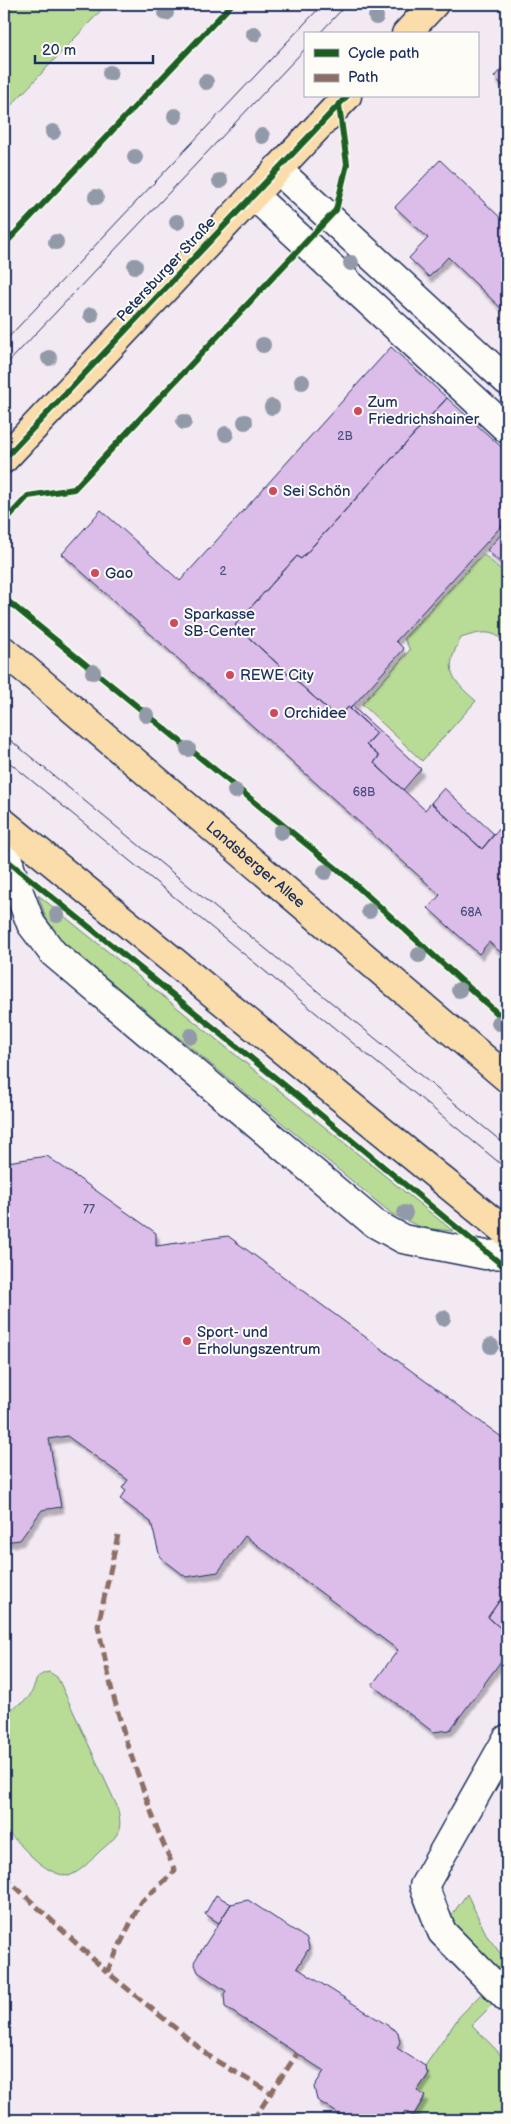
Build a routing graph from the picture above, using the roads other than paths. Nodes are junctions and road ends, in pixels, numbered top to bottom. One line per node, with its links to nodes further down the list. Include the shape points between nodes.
1 (434, 4): 2 (main road)
2 (408, 32)
3 (345, 98): 4 (main road, Petersburger Straße)
4 (277, 169): 5 (main road, Petersburger Straße); 6 (street)
5 (253, 195): 7 (street); 8 (main road, Petersburger Straße)
6 (507, 381)
7 (507, 429)
8 (4, 459)
9 (4, 651): 12 (main road, Landsberger Allee)
10 (4, 823): 13 (main road)
11 (4, 829): 14 (street, via 10,868 31,924 53,953 99,992 374,1223 403,1239 484,1255)
12 (507, 1078)
13 (507, 1233)
14 (507, 1254)
15 (507, 1739): 16 (street, via 424,1886 442,1932)
16 (507, 1998)

